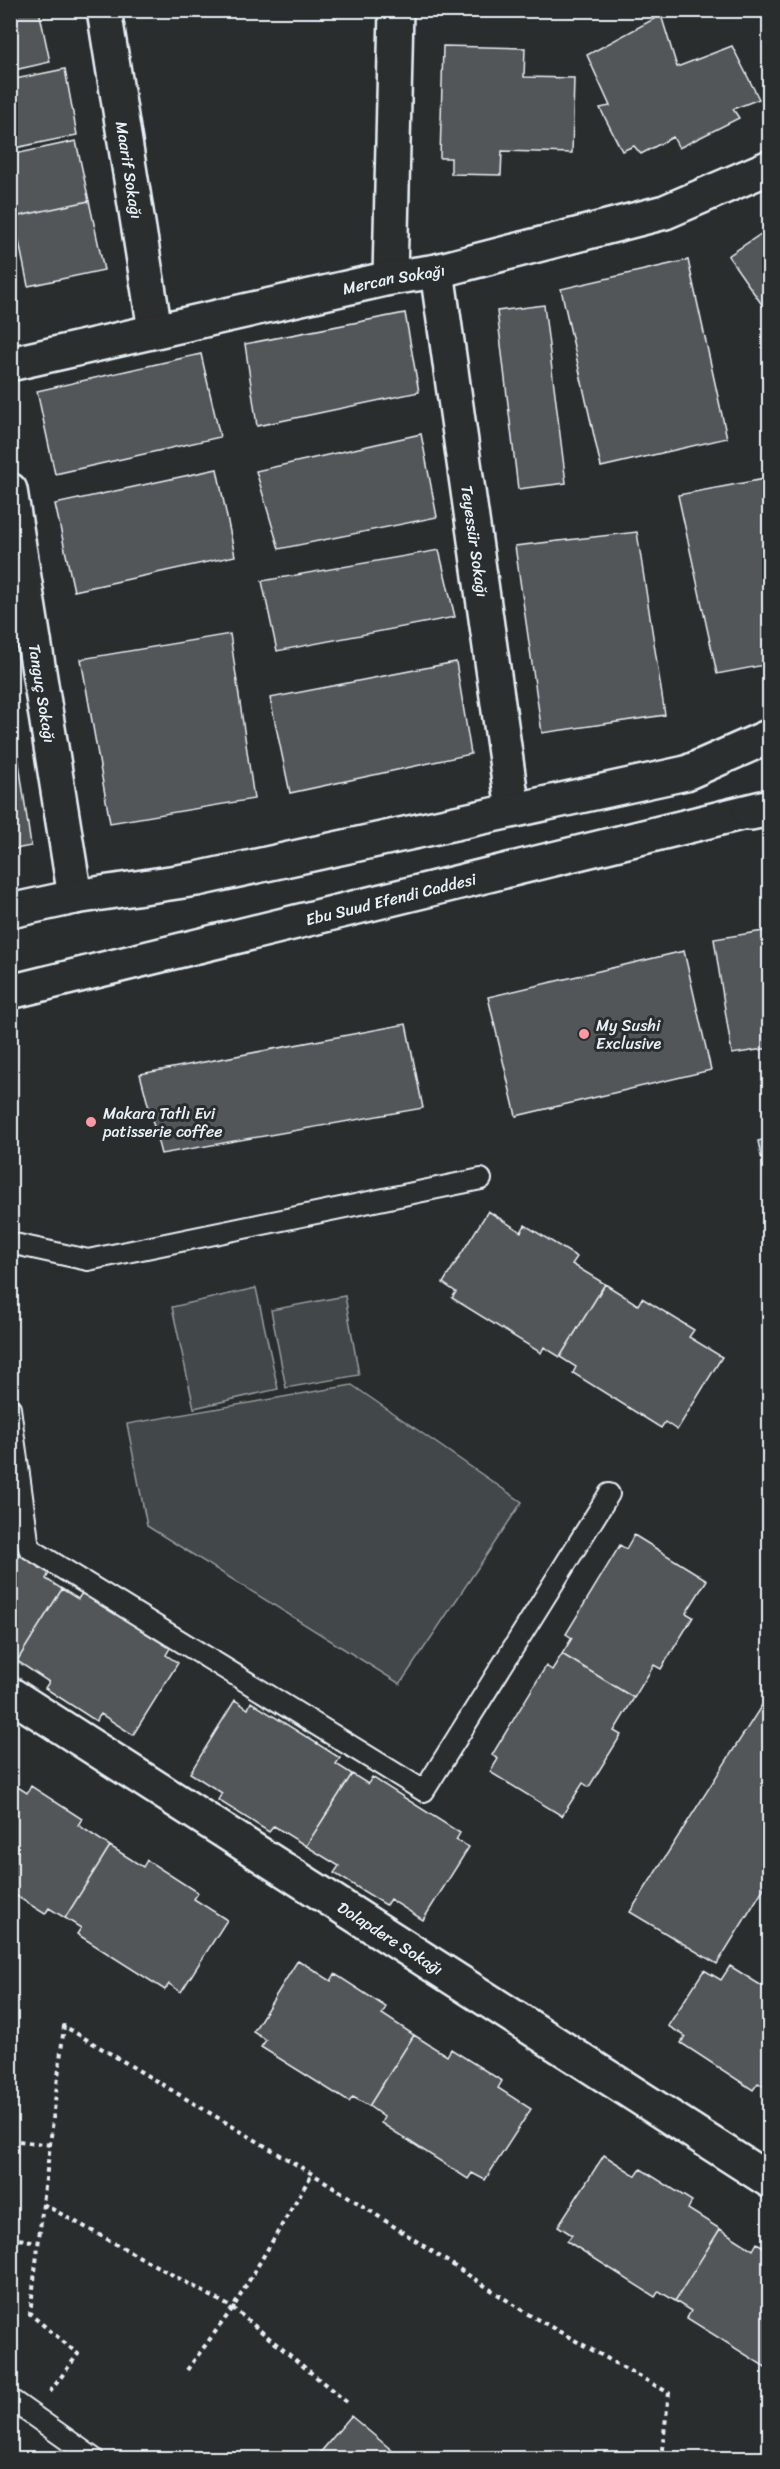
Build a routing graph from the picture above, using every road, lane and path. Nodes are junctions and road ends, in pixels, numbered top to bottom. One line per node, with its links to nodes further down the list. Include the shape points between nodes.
1 (104, 10): 6 (street, Maarif Sokağı)
2 (396, 10): 5 (street)
3 (770, 167): 4 (street, Mercan Sokağı, via 665,212)
4 (438, 271): 5 (street, Mercan Sokağı); 11 (street, Teyessür Sokağı)
5 (390, 278): 6 (street, Mercan Sokağı)
6 (155, 330): 7 (street, Mercan Sokağı)
7 (10, 364)
8 (10, 490): 12 (street, Tanguç Sokağı)
9 (770, 736): 11 (street, via 686,773)
10 (763, 809): 14 (street, Ebu Suud Efendi Caddesi)
11 (513, 810): 12 (street, via 197,879)
12 (75, 897): 13 (street)
13 (10, 911)
14 (10, 992)
15 (481, 1179): 16 (lane, via 88,1260)
16 (10, 1243)
17 (10, 1408): 18 (lane, via 29,1548 424,1791)
18 (609, 1494)
19 (10, 1694): 23 (street, Dolapdere Sokağı)
20 (10, 2140): 21 (path)
21 (51, 2145): 22 (path, via 64,2026); 24 (path)
22 (312, 2174): 27 (path); 33 (path, via 528,2314 669,2393)
23 (770, 2181)
24 (43, 2204): 26 (path); 27 (path)
25 (10, 2238): 26 (path)
26 (39, 2242): 31 (path, via 30,2314 78,2354)
27 (233, 2308): 28 (path); 30 (path)
28 (187, 2370)
29 (10, 2399): 31 (lane)
30 (350, 2405)
31 (34, 2414): 32 (lane)
32 (93, 2458)
33 (661, 2458)

